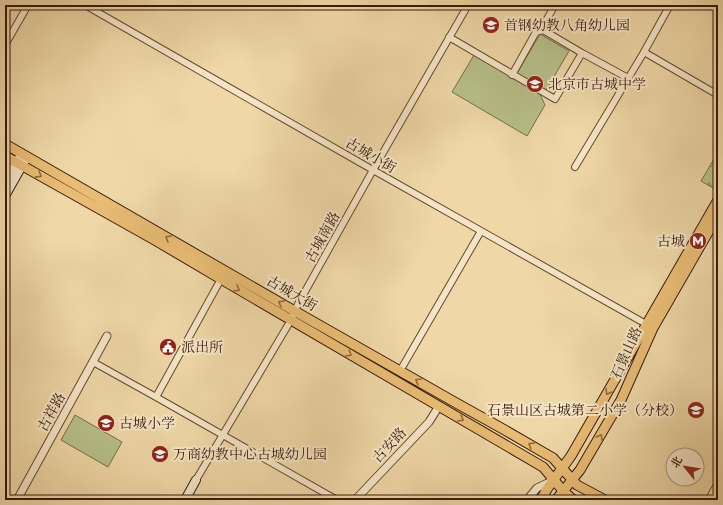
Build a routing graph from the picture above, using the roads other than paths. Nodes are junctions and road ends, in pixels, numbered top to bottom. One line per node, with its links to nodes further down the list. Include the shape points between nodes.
1 (28, 5): 8 (street)
2 (86, 5): 19 (street, 古城小街)
3 (468, 5): 7 (street, 古城南路)
4 (555, 5): 6 (street)
5 (670, 5): 9 (street)
6 (540, 31): 10 (street, via 543,30); 11 (street, via 536,32)
7 (449, 37): 11 (street); 19 (street, 古城南路)
8 (5, 45)
9 (644, 52): 12 (street); 13 (street)
10 (582, 53): 11 (street, via 555,99); 12 (street)
11 (512, 74)
12 (628, 78): 18 (street)
13 (718, 95)
14 (5, 144): 16 (main road, 古城大街)
15 (5, 156): 17 (main road, 古城大街)
16 (24, 156): 17 (main road); 26 (main road, 古城大街, one-way to 16)
17 (20, 164): 20 (main road); 21 (main road); 25 (main road, 古城大街, one-way to 25)
18 (575, 167)
19 (373, 170): 24 (street, 古城小街); 26 (street, 古城南路)
20 (5, 183)
21 (5, 196)
22 (718, 200): 27 (main road, 石景山路)
23 (718, 215): 37 (main road, 石景山路, one-way to 23, via 621,400 653,328)
24 (481, 231): 27 (street, 古城小街); 30 (street)
25 (221, 280): 26 (main road, 古城大街, one-way to 26); 31 (street)
26 (293, 315): 30 (main road, 古城大街); 32 (main road, 古城大街, one-way to 32); 33 (street, 古城南路)
27 (646, 324): 34 (main road, 石景山路, one-way to 34)
28 (107, 336): 29 (street, 古祥路)
29 (93, 362): 31 (street); 40 (street, 古祥路)
30 (400, 371): 34 (main road, 古城大街, one-way to 30, via 547,454)
31 (156, 398): 33 (street)
32 (439, 406): 36 (main road, 古城大街, one-way to 36, via 543,467); 43 (street, 古安路, via 429,422)
33 (223, 435): 35 (street, 古城南路); 42 (street)
34 (562, 468): 36 (main road, 石景山路); 37 (main road, 古城大街)
35 (196, 480): 41 (main road)
36 (554, 480): 39 (main road, 古城大街); 44 (street, via 537,488); 45 (main road)
37 (572, 480): 39 (main road, 石景山路); 48 (main road, 古城大街)
38 (718, 484): 50 (street)
39 (564, 491): 46 (main road, 石景山路); 47 (main road, 古城大街)
40 (17, 500)
41 (185, 500)
42 (337, 500)
43 (355, 500)
44 (527, 500)
45 (541, 500)
46 (556, 500)
47 (574, 500)
48 (604, 500): 49 (street)
49 (625, 500)
50 (709, 500)

